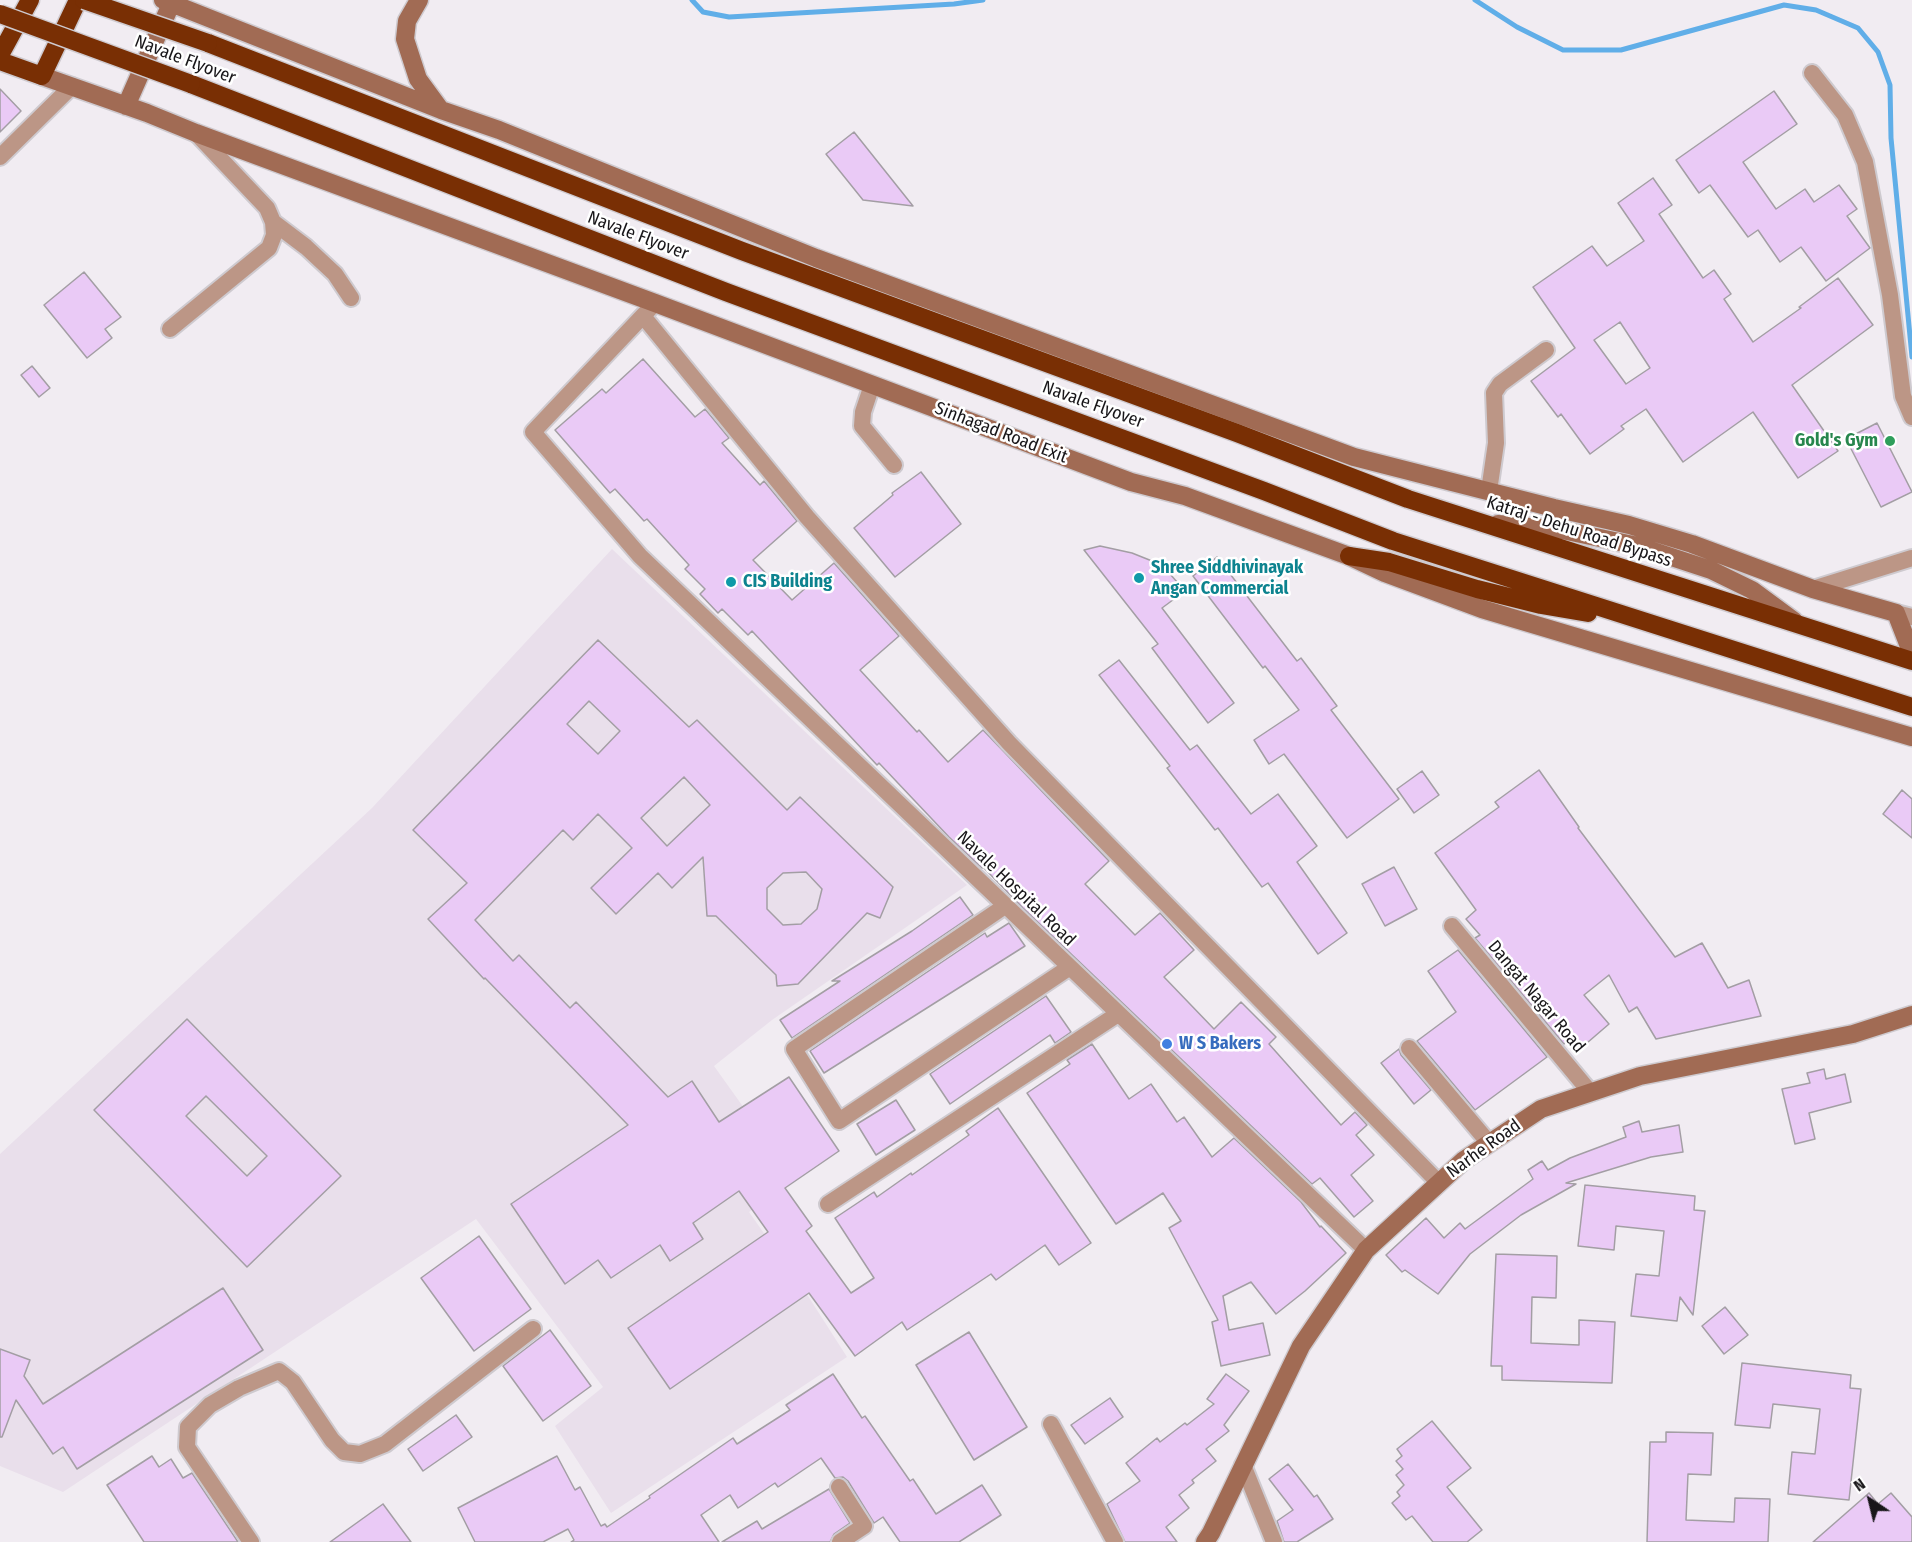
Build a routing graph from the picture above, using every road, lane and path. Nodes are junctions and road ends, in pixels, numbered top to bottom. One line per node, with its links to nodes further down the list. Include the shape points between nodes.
1 (30, 0): 7 (highway)
2 (78, 0): 10 (highway)
3 (84, 0): 23 (highway, Navale Flyover, bridge, via 208,43 742,251)
4 (418, 0): 13 (street, via 407,21 405,39 418,80)
5 (167, 2): 12 (street); 13 (street)
6 (0, 14): 31 (highway, Navale Flyover, bridge, via 1393,542)
7 (0, 55)
8 (0, 61): 10 (highway)
9 (1812, 73): 22 (street, via 1845,115 1865,162 1890,295 1903,396)
10 (42, 76): 11 (street, Sinhagad Road Exit)
11 (72, 86): 12 (street, Sinhagad Road Exit); 15 (street)
12 (126, 106): 14 (street, Sinhagad Road Exit)
13 (441, 110): 25 (street, via 816,258 1338,451)
14 (196, 133): 16 (street, via 267,208); 18 (street, Sinhagad Road Exit)
15 (0, 157)
16 (273, 222): 17 (street, via 334,274); 19 (street, via 274,236 269,248)
17 (351, 298)
18 (649, 309): 21 (street, Sinhagad Road Exit); 38 (street, Navale Hospital Road, via 533,432 640,556); 46 (street, via 807,517 1009,743)
19 (171, 329)
20 (1546, 350): 25 (street, via 1500,384 1494,393 1496,443)
21 (872, 385): 24 (street, via 862,412 862,426); 28 (street, Sinhagad Road Exit, via 1131,482 1185,496)
22 (1912, 417)
23 (1237, 434): 26 (highway, Katraj - Dehu Road Bypass, via 1408,500)
24 (894, 465)
25 (1489, 491): 27 (street)
26 (1481, 523): 27 (street); 33 (highway, Katraj - Dehu Road Bypass)
27 (1640, 537): 30 (street, via 1692,544); 33 (street, via 1752,590)
28 (1349, 556): 31 (highway, via 1389,562 1541,605 1581,613); 37 (street, Sinhagad Road Exit, via 1482,609)
29 (1912, 558): 30 (street)
30 (1813, 589): 32 (street)
31 (1617, 613): 36 (highway)
32 (1904, 615): 34 (street)
33 (1798, 624): 35 (highway, Katraj - Dehu Road Bypass)
34 (1912, 654)
35 (1912, 661)
36 (1912, 707)
37 (1912, 737)
38 (1005, 906): 40 (street, Navale Hospital Road); 40 (street, via 794,1049 839,1120)
39 (1452, 926): 44 (street, Dangat Nagar Road)
40 (1070, 968): 41 (street, Navale Hospital Road)
41 (1118, 1014): 47 (street); 48 (street, Navale Hospital Road)
42 (1912, 1015): 44 (street, Narhe Road, via 1853,1034 1640,1076)
43 (1409, 1048): 45 (street)
44 (1590, 1092): 45 (street, Narhe Road, via 1541,1109)
45 (1489, 1143): 46 (street, Narhe Road)
46 (1439, 1183): 48 (street, Narhe Road)
47 (828, 1204)
48 (1366, 1250): 51 (street, Narhe Road, via 1301,1346)
49 (533, 1329): 53 (street, via 385,1444 360,1454 344,1452 332,1440 293,1382 279,1371 210,1405 188,1427 187,1447)
50 (1051, 1424): 55 (street)
51 (1243, 1465): 56 (street, Narhe Road); 57 (street)
52 (839, 1487): 54 (street, via 864,1526)
53 (251, 1542)
54 (840, 1542)
55 (1115, 1542)
56 (1205, 1542)
57 (1274, 1542)

